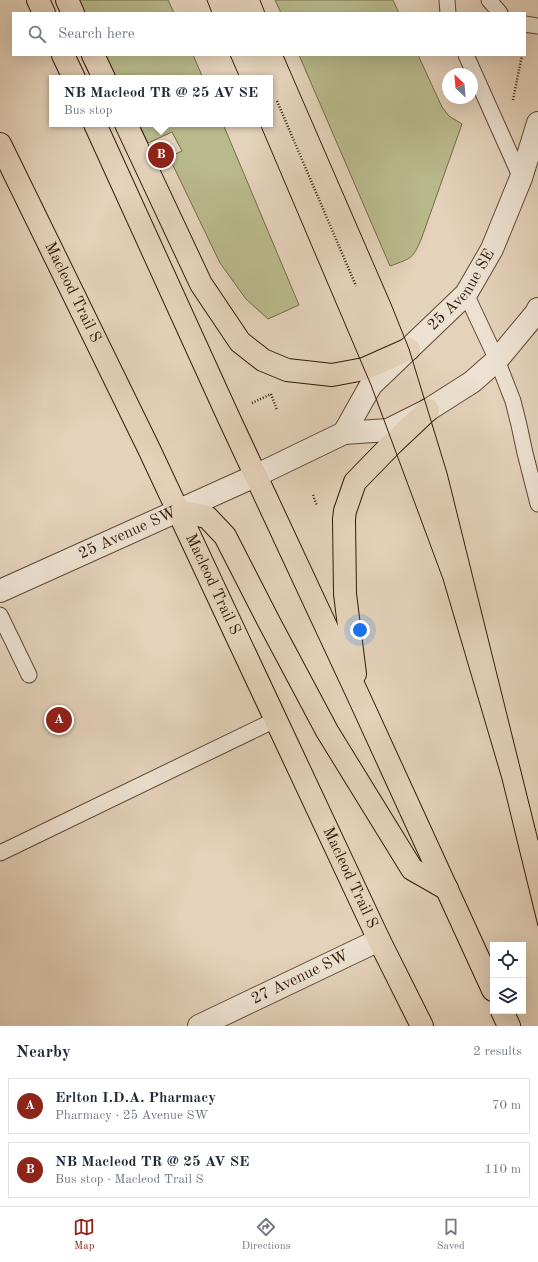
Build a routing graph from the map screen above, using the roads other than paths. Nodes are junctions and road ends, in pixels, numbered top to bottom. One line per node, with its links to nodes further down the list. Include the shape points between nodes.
1 (38, 0): 5 (main road)
2 (67, 0): 6 (main road)
3 (447, 0): 7 (lane)
4 (489, 0): 8 (lane)
5 (44, 12)
6 (73, 12)
7 (448, 12)
8 (499, 12)
9 (526, 24): 10 (lane)
10 (538, 26)
11 (63, 56): 14 (main road)
12 (93, 56): 15 (main road)
13 (466, 56): 20 (lane)
14 (73, 75)
15 (103, 75)
16 (538, 123): 20 (street, 25 Avenue SE)
17 (96, 127): 27 (main road)
18 (127, 127): 23 (main road, via 201,284 240,342 263,360 287,370 332,375 364,369)
19 (0, 144): 29 (main road, Macleod Trail S)
20 (521, 178): 21 (street, 25 Avenue SE, via 492,249)
21 (466, 294): 23 (street, 25 Avenue SE); 24 (lane)
22 (538, 309): 24 (street)
23 (409, 349): 26 (street, 25 Avenue SE, via 371,385)
24 (497, 360): 25 (street, via 472,382); 28 (lane, via 520,425)
25 (428, 410): 26 (street, via 388,430); 33 (main road, via 355,482 345,511 345,594)
26 (344, 433): 27 (street)
27 (255, 476): 29 (street, 25 Avenue SW); 33 (main road)
28 (538, 504)
29 (178, 511): 30 (street, 25 Avenue SW); 34 (main road, Macleod Trail S); 36 (main road, via 207,517 225,536 327,731 412,869)
30 (0, 591)
31 (0, 616): 32 (lane)
32 (29, 675)
33 (358, 695): 36 (main road)
34 (275, 720): 35 (lane); 37 (main road, Macleod Trail S)
35 (0, 853)
36 (447, 889): 38 (main road)
37 (379, 940): 40 (street, 27 Avenue SW); 41 (main road, Macleod Trail S)
38 (490, 983)
39 (503, 1014): 42 (main road)
40 (199, 1026)
41 (422, 1026)
42 (509, 1026)

